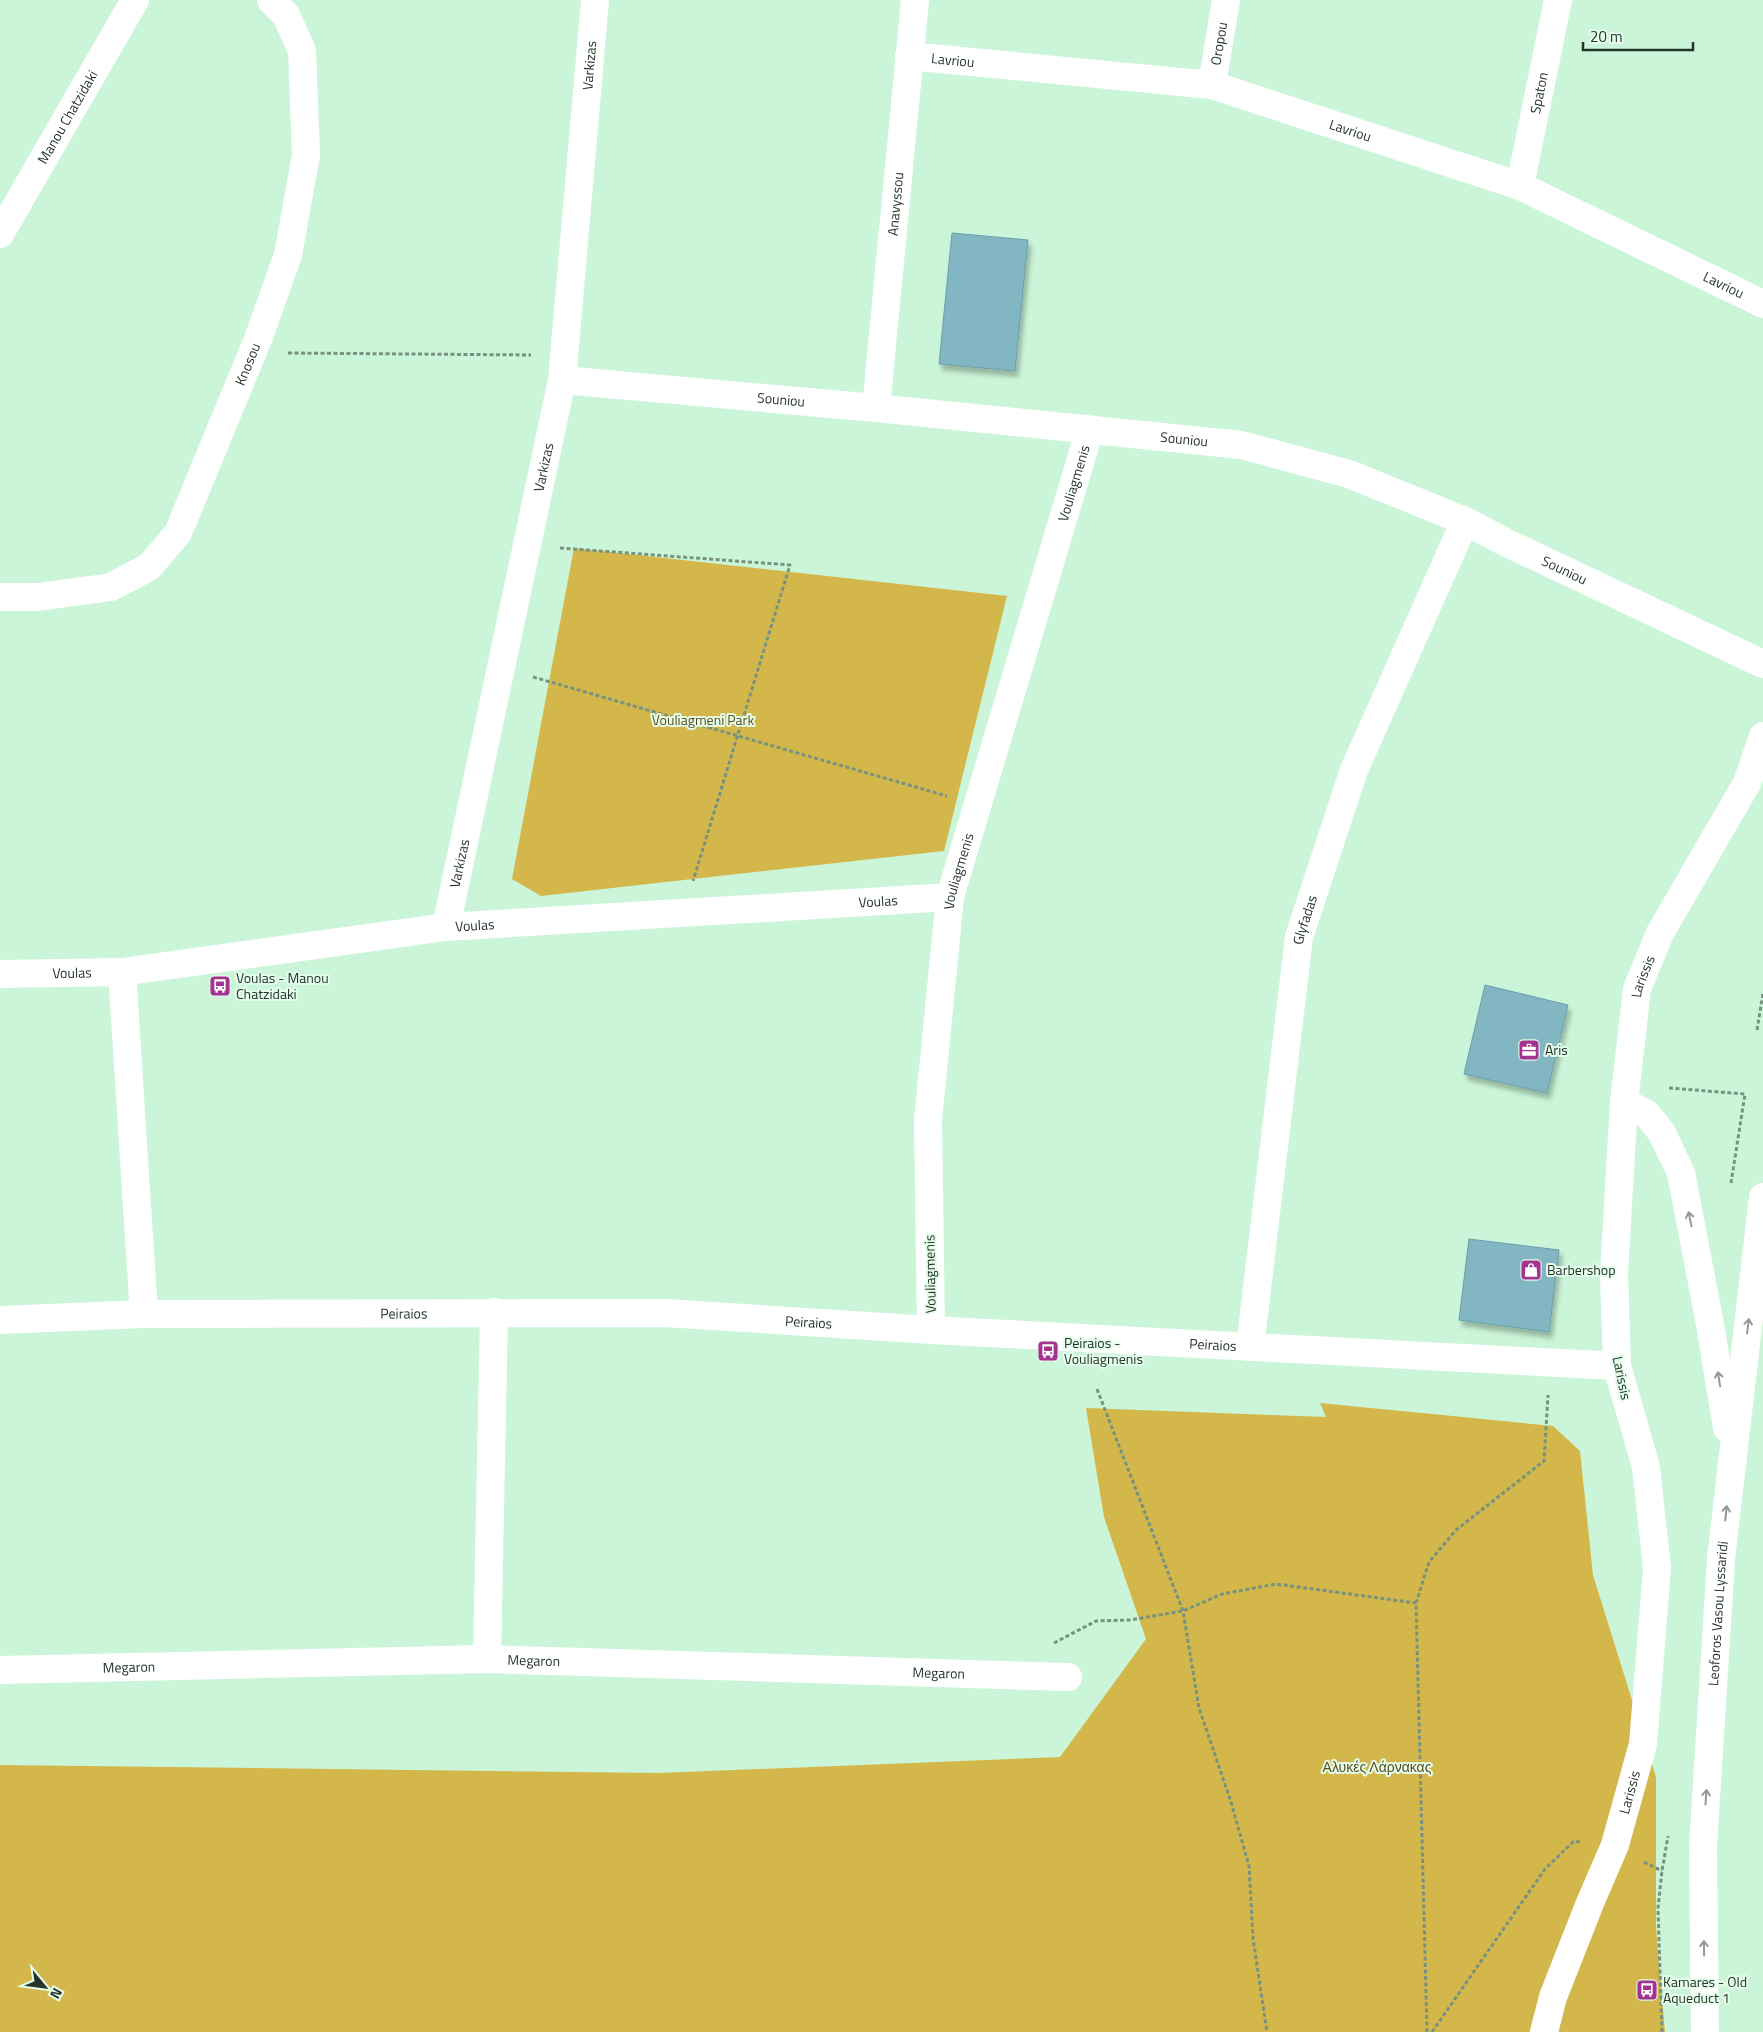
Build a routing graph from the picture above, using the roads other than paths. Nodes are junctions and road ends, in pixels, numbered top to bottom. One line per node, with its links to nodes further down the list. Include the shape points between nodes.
1 (135, 0): 10 (street, Manou Chatzidaki)
2 (270, 0): 16 (street, Knosou, via 286,15 302,51 306,155 288,255 178,533 149,567 111,587 38,597)
3 (595, 0): 12 (street, Varkizas)
4 (915, 0): 7 (street, Anavyssou)
5 (1226, 0): 8 (street, Oropou)
6 (1558, 0): 9 (street, Spaton)
7 (909, 56): 8 (street, Lavriou); 13 (street, Anavyssou)
8 (1212, 85): 9 (street, Lavriou)
9 (1520, 186): 11 (street, Lavriou)
10 (0, 234)
11 (1763, 304)
12 (563, 368): 13 (street, Souniou); 20 (street, Varkizas)
13 (876, 408): 14 (street, Souniou)
14 (1090, 429): 15 (street, Souniou, via 1241,445 1348,474); 19 (street, Vouliagmenis)
15 (1464, 521): 17 (street, Souniou); 29 (street, Glyfadas, via 1354,770 1299,936)
16 (0, 597)
17 (1763, 664)
18 (1763, 736): 23 (street, Larissis, via 1747,783 1660,933 1638,989)
19 (950, 898): 20 (street, Voulas); 28 (street, Vouliagmenis, via 928,1120)
20 (446, 927): 21 (street, Voulas)
21 (122, 972): 22 (street, Voulas); 26 (street)
22 (0, 974)
23 (1624, 1102): 30 (street, Larissis, via 1614,1274); 31 (street, one-way to 23, via 1681,1174 1662,1133 1647,1114)
24 (1763, 1197): 31 (street, Leoforos Vasou Lyssaridi, one-way to 24)
25 (494, 1312): 26 (street, Peiraios); 28 (street, Peiraios, via 665,1313); 32 (street)
26 (144, 1314): 27 (street, Peiraios)
27 (0, 1320)
28 (931, 1330): 29 (street, Peiraios)
29 (1250, 1346): 30 (street, Peiraios)
30 (1617, 1366): 35 (street, Larissis, via 1646,1467 1657,1568 1643,1744 1616,1845 1560,1980)
31 (1732, 1462): 36 (street, Leoforos Vasou Lyssaridi, one-way to 31, via 1703,1846 1721,1559)
32 (487, 1659): 33 (street, Megaron); 34 (street, Megaron)
33 (0, 1670)
34 (1056, 1676)
35 (1544, 2032)
36 (1705, 2032)

